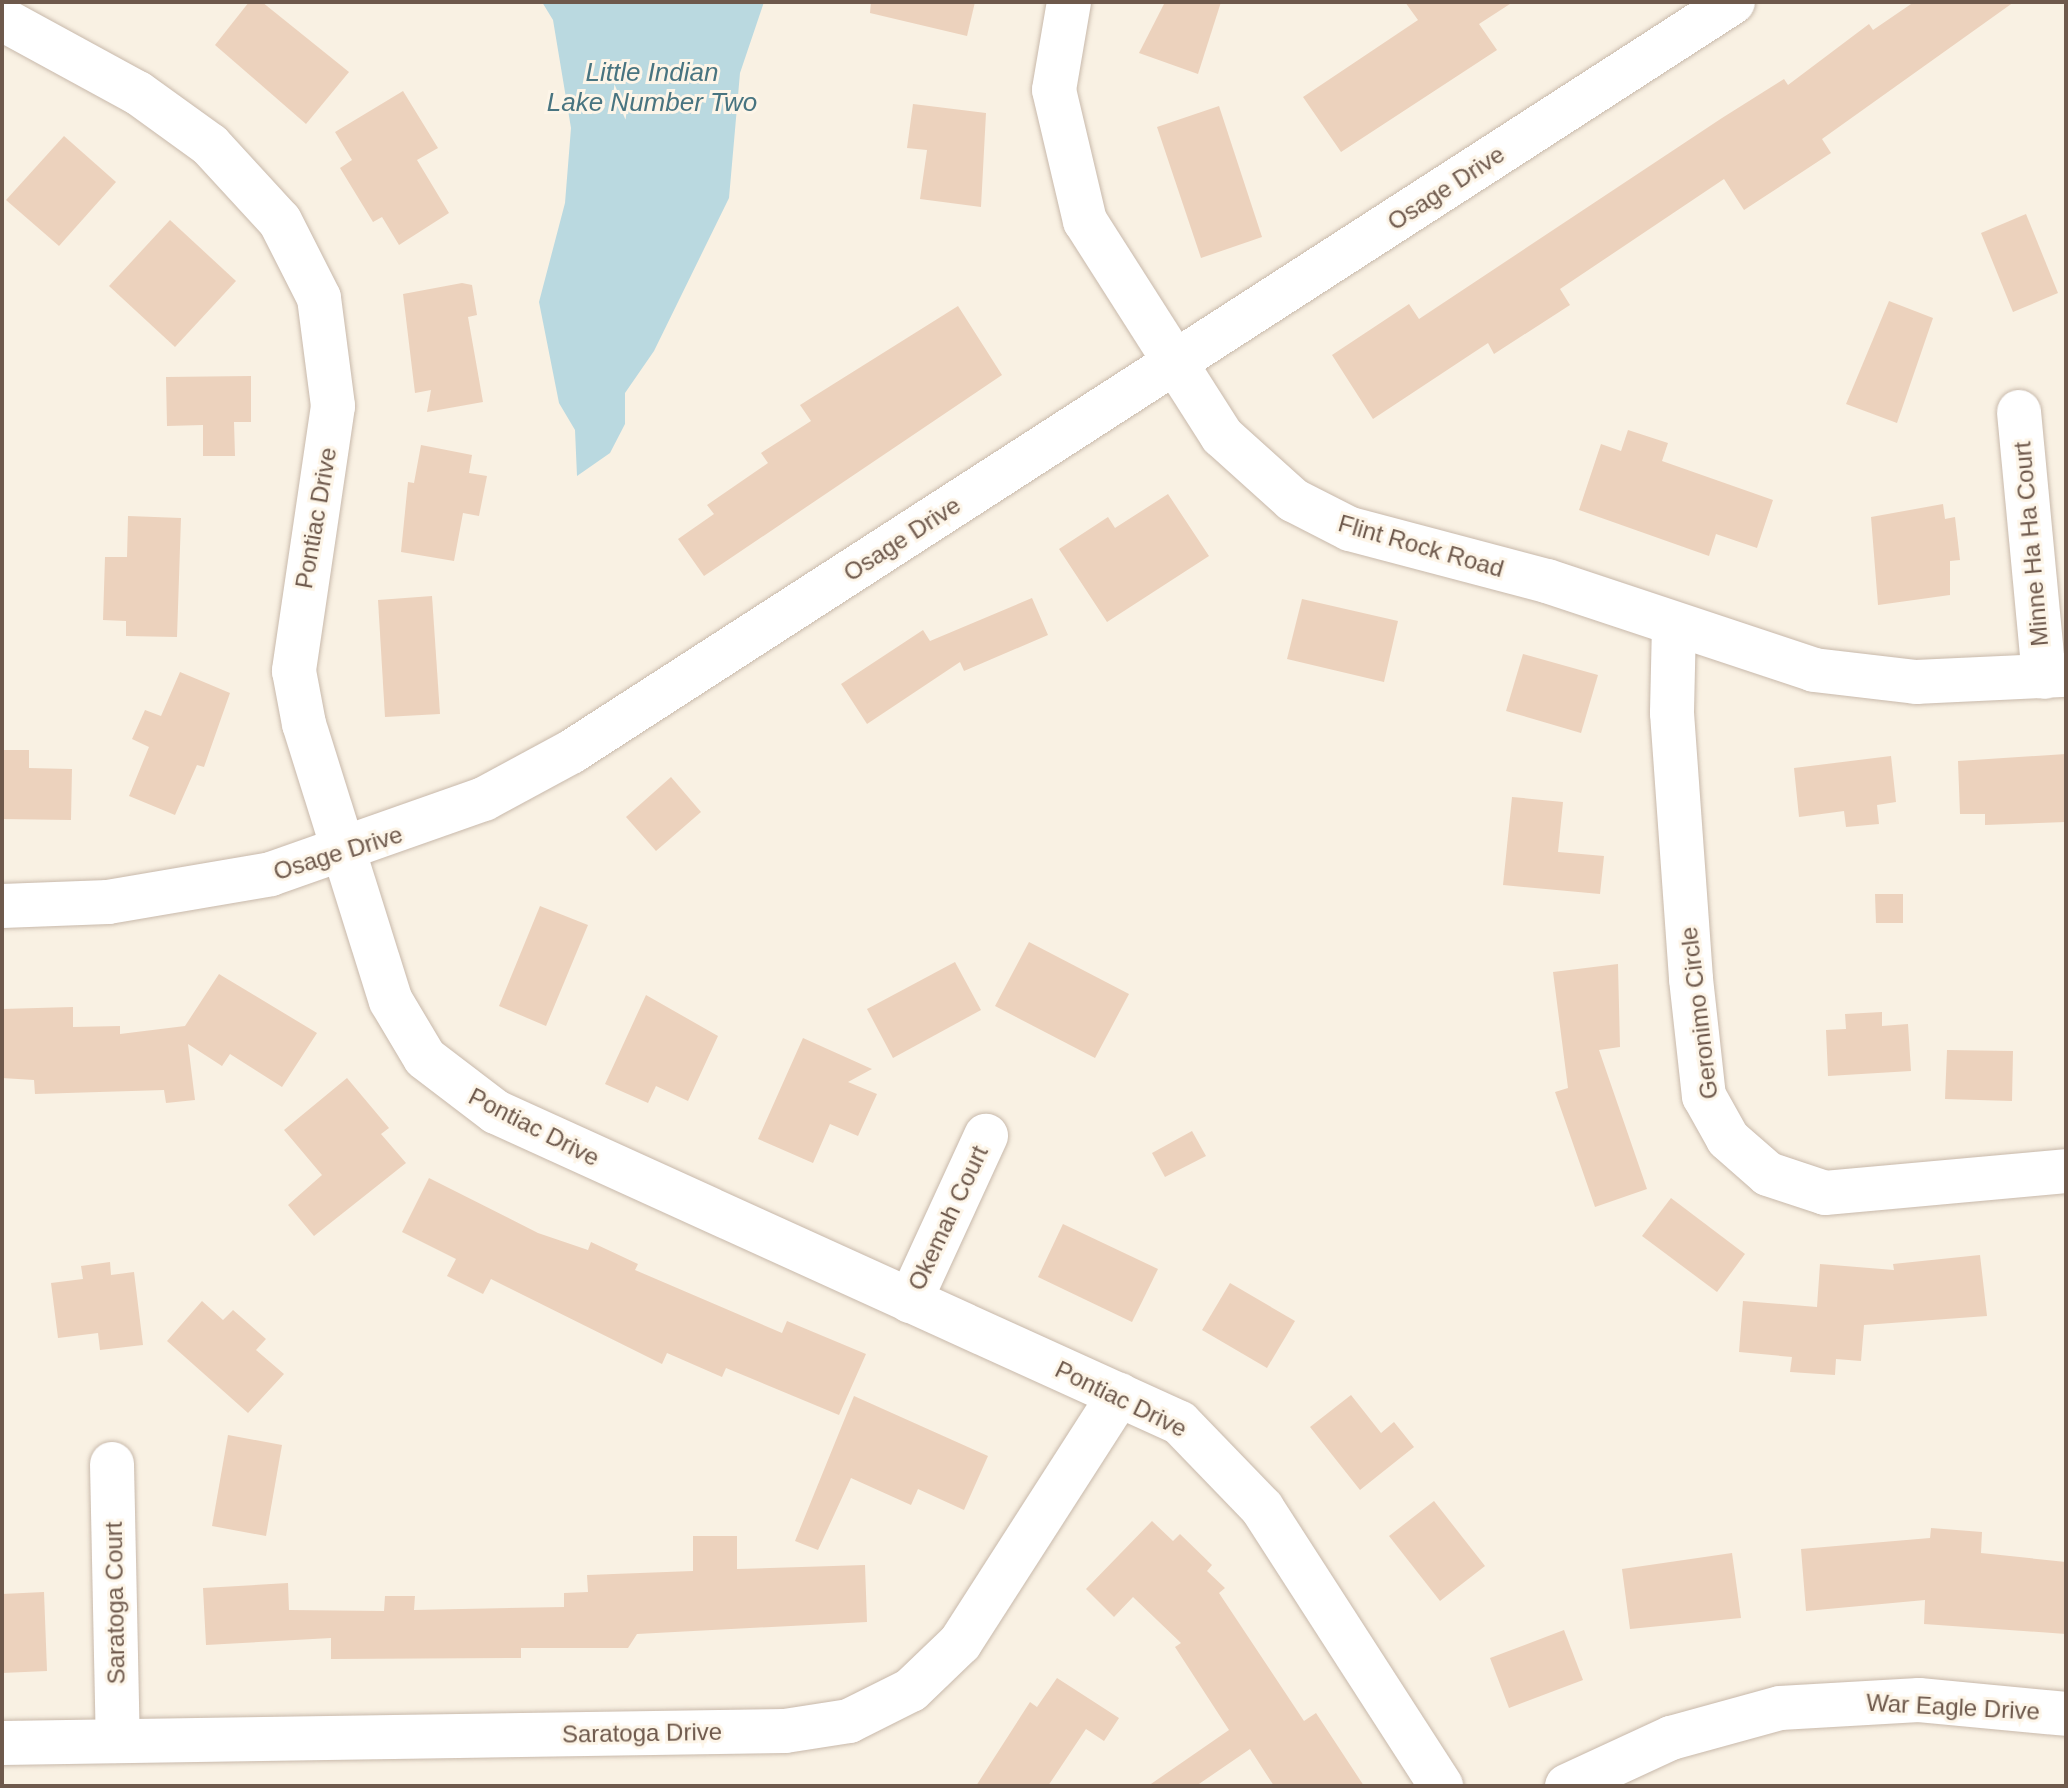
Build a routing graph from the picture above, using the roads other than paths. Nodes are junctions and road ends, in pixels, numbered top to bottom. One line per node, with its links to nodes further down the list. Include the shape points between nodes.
1 (1069, 2): 4 (street, Flint Rock Road, via 1054,90 1068,173 1104,259)
2 (1733, 2): 4 (street, Osage Drive)
3 (2, 19): 8 (street, Pontiac Drive, via 138,93 210,145 280,221 309,274 326,329 333,406 294,671)
4 (1171, 366): 6 (street, Flint Rock Road, via 1243,459 1330,521); 8 (street, Osage Drive, via 571,752 435,822)
5 (2019, 412): 7 (street, Minne Ha Ha Court)
6 (1674, 624): 7 (street, Flint Rock Road, via 1847,676 1916,682); 11 (street, Geronimo Circle, via 1672,713 1691,979 1704,1096 1728,1139 1768,1174 1825,1193)
7 (2055, 676)
8 (343, 851): 9 (street, Osage Drive, via 176,893); 12 (street, Pontiac Drive, via 391,1001 425,1058 464,1094)
9 (2, 906)
10 (986, 1136): 12 (street, Okemah Court)
11 (2066, 1171)
12 (910, 1301): 13 (street, Pontiac Drive)
13 (1119, 1395): 16 (street, Saratoga Drive, via 960,1643 911,1690 849,1721 785,1731); 18 (street, Pontiac Drive, via 1180,1423 1232,1470)
14 (112, 1464): 16 (street, Saratoga Court)
15 (2066, 1714): 19 (street, War Eagle Drive, via 1919,1700 1780,1708 1671,1738)
16 (118, 1741): 17 (street, Saratoga Drive)
17 (2, 1743)
18 (1441, 1786)
19 (1567, 1786)

